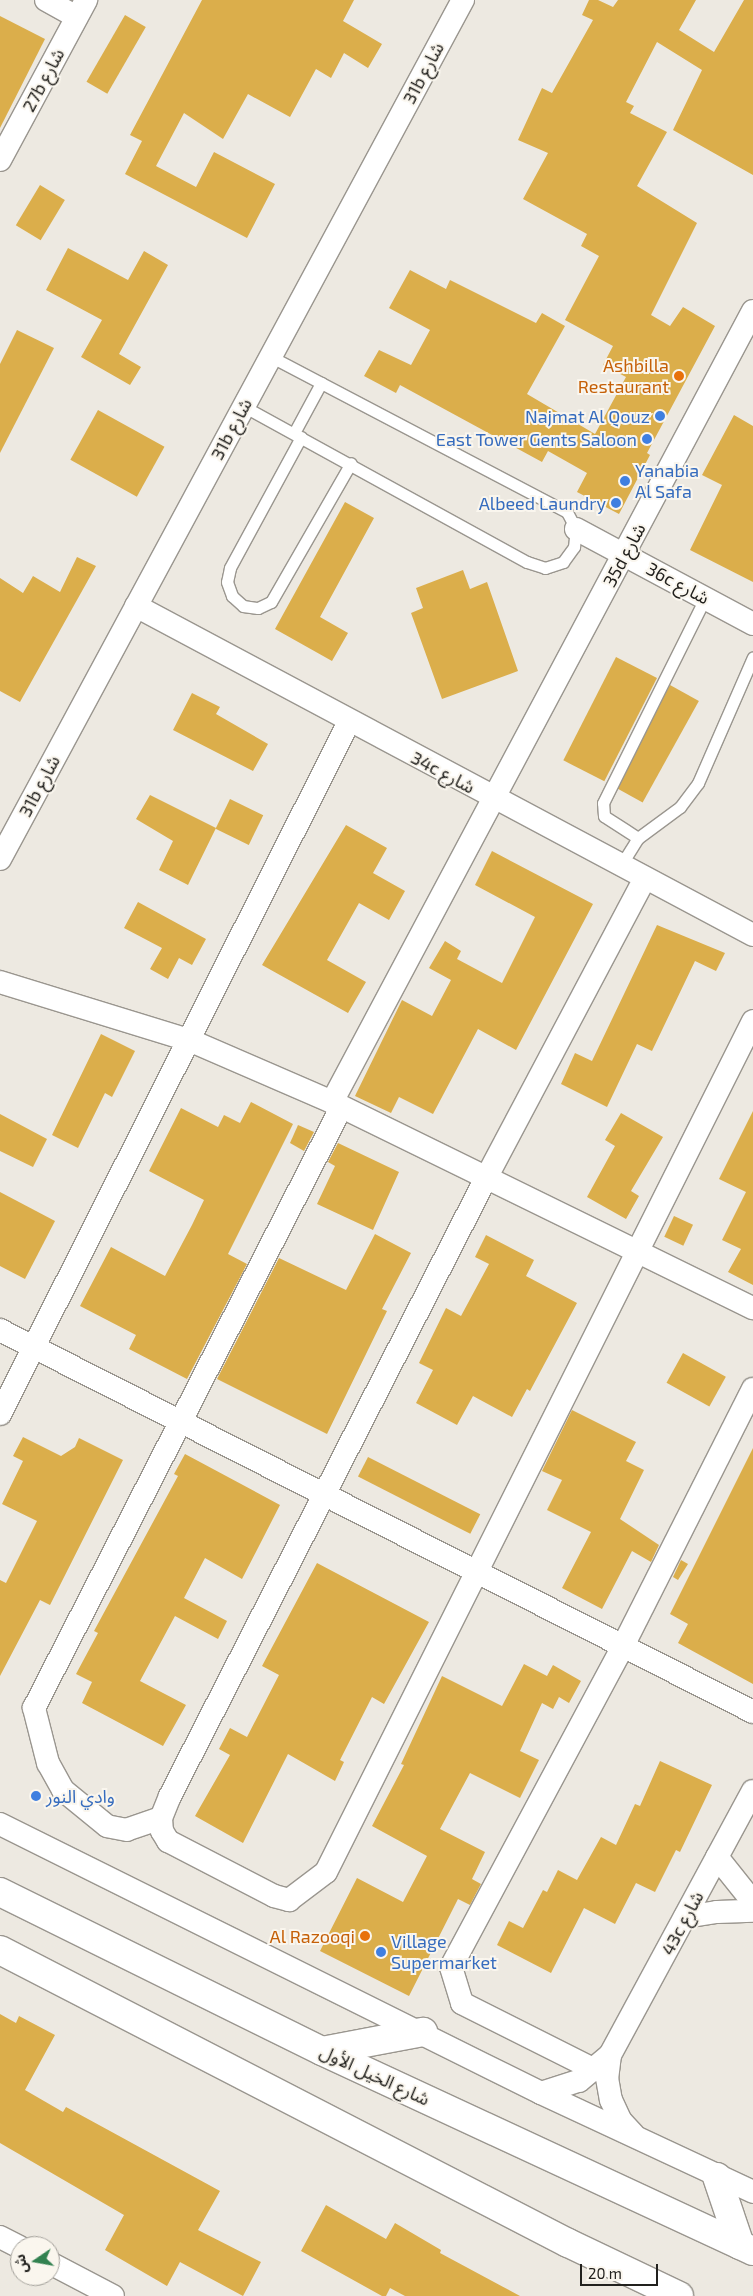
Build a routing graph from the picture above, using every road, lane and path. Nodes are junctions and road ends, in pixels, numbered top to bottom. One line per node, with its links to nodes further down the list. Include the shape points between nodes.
1 (46, 0): 3 (street)
2 (463, 0): 6 (street, 31b شارع)
3 (82, 8): 4 (street, 27b شارع)
4 (0, 160)
5 (753, 310): 12 (street, 35d شارع)
6 (270, 356): 7 (lane); 8 (street, 31b شارع)
7 (321, 383): 9 (lane); 11 (lane, via 550,502 567,512)
8 (244, 406): 9 (lane); 14 (street, 31b شارع)
9 (297, 435): 10 (lane); 10 (lane, via 230,568 227,582 232,596 243,606 258,608 271,602)
10 (351, 463): 11 (lane, via 527,562 545,568 563,562 574,547)
11 (576, 529): 12 (street, 36c شارع)
12 (624, 554): 13 (street, 36c شارع); 18 (street, 35d شارع)
13 (704, 598): 15 (street, 36c شارع); 20 (lane, via 603,803 604,816)
14 (136, 606): 17 (street, 34c شارع); 19 (street, 31b شارع)
15 (753, 624)
16 (753, 658): 20 (lane, via 698,783 680,807)
17 (349, 722): 18 (street, 34c شارع); 27 (street)
18 (494, 799): 22 (street, 34c شارع); 28 (street, 35d شارع)
19 (5, 835): 21 (street, 31b شارع)
20 (638, 838): 22 (lane)
21 (0, 859)
22 (621, 865): 23 (street, 34c شارع)
23 (645, 878): 24 (street, 34c شارع); 29 (street)
24 (753, 935)
25 (0, 982): 27 (street)
26 (753, 1022): 30 (street)
27 (189, 1040): 28 (street); 33 (street)
28 (337, 1105): 29 (street); 36 (street, 35d شارع)
29 (486, 1178): 30 (street); 37 (street)
30 (638, 1252): 31 (street); 38 (street)
31 (753, 1308)
32 (0, 1330): 33 (street)
33 (34, 1347): 35 (street); 36 (street)
34 (753, 1389): 39 (street)
35 (0, 1414)
36 (181, 1422): 37 (street); 42 (street, 35d شارع, via 34,1708 48,1763 63,1790 106,1826 128,1830)
37 (326, 1495): 38 (street); 42 (street)
38 (477, 1572): 39 (street); 42 (street, via 326,1872 289,1900 274,1896 168,1840 162,1831)
39 (623, 1646): 40 (street); 52 (street, via 452,1967 462,2004)
40 (753, 1712)
41 (753, 1791): 44 (street, 43c شارع)
42 (161, 1818)
43 (0, 1824): 50 (street)
44 (717, 1857): 46 (street); 48 (street, 43c شارع)
45 (0, 1892): 51 (main road, شارع الخيل الأول)
46 (753, 1902)
47 (753, 1911): 48 (street)
48 (685, 1917): 52 (street, 43c شارع)
49 (0, 1950): 60 (main road, via 568,2243)
50 (423, 2032): 51 (main road); 53 (street)
51 (322, 2051): 57 (main road, شارع الخيل الأول)
52 (603, 2063): 53 (street, via 561,2089); 54 (street, 43c شارع, via 610,2100 621,2121)
53 (541, 2093): 54 (street)
54 (636, 2138): 55 (street)
55 (717, 2177): 56 (street); 57 (main road)
56 (753, 2192)
57 (746, 2248)
58 (60, 2268): 59 (street)
59 (112, 2296)
60 (679, 2296)

